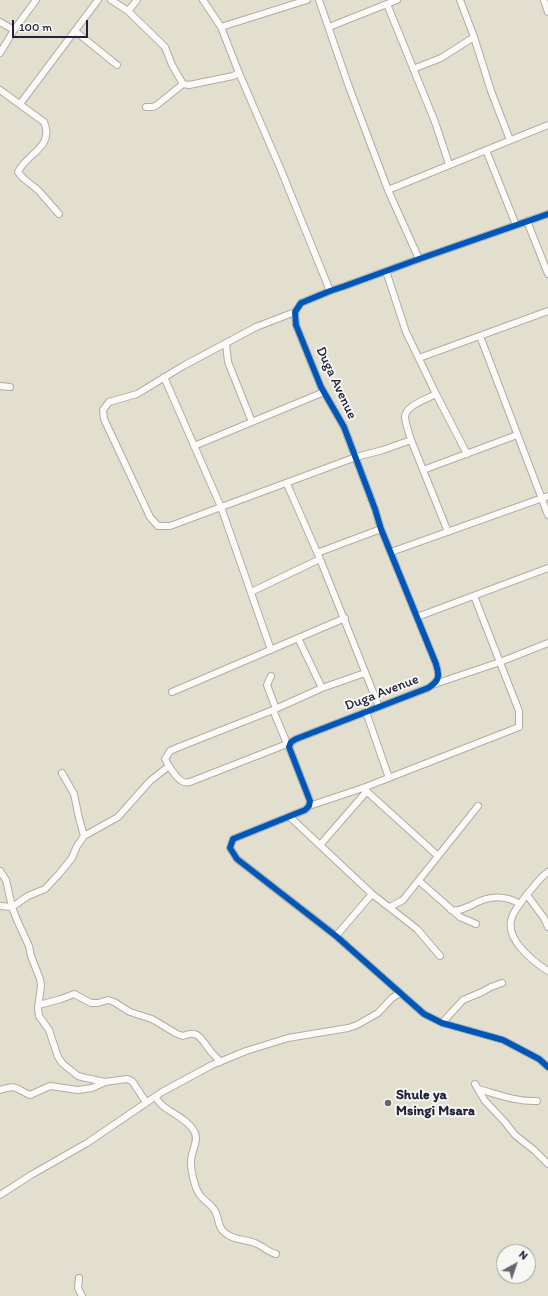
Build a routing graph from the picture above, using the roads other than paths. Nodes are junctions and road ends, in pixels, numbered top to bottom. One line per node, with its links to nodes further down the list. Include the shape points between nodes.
1 (36, 0): 17 (street)
2 (98, 0): 18 (street)
3 (111, 0): 12 (street)
4 (137, 0): 12 (street)
5 (203, 0): 15 (street)
6 (307, 0): 15 (street)
7 (319, 0): 16 (street)
8 (397, 0): 11 (street)
9 (460, 0): 19 (street)
10 (544, 0): 13 (street)
11 (387, 4): 16 (street); 22 (street)
12 (128, 11): 24 (street, via 165,47)
13 (548, 12)
14 (0, 22): 17 (street)
15 (221, 27): 23 (street)
16 (329, 27): 32 (street)
17 (14, 30): 20 (street)
18 (75, 31): 21 (street); 26 (street)
19 (474, 37): 22 (street, via 441,58); 29 (street)
20 (0, 54)
21 (117, 65)
22 (413, 69): 31 (street)
23 (238, 73): 24 (street, via 196,84); 40 (street)
24 (183, 84): 27 (street, via 157,105)
25 (0, 90): 26 (street)
26 (20, 104): 33 (street, via 44,122 47,128 44,143 18,172)
27 (146, 107)
28 (548, 124): 29 (street)
29 (510, 140): 30 (street)
30 (486, 150): 31 (street); 36 (street)
31 (449, 164): 32 (street)
32 (388, 190): 37 (street)
33 (59, 214)
34 (548, 214): 35 (street)
35 (527, 221): 36 (street); 39 (street)
36 (516, 225): 37 (street)
37 (419, 258): 38 (street)
38 (386, 271): 40 (street); 45 (street, via 406,332)
39 (548, 274)
40 (330, 291): 42 (street, via 301,303)
41 (548, 311): 43 (street)
42 (295, 312): 44 (street, via 256,327); 49 (street, Duga Avenue, via 296,325)
43 (480, 336): 45 (street); 52 (street)
44 (226, 343): 46 (street); 51 (street, via 228,362)
45 (419, 358): 50 (street)
46 (164, 377): 54 (street); 61 (street, via 137,394 109,402 103,410 104,419 150,517 158,526 170,526)
47 (0, 386): 48 (street)
48 (10, 387)
49 (324, 392): 51 (street); 56 (street, Duga Avenue, via 344,427)
50 (436, 394): 53 (street, via 417,403 406,414); 55 (street)
51 (252, 422): 54 (street)
52 (517, 435): 55 (street); 60 (street)
53 (411, 440): 56 (street); 57 (street)
54 (194, 446): 61 (street)
55 (467, 454): 57 (street)
56 (356, 458): 58 (street); 63 (street, Duga Avenue)
57 (424, 470): 64 (street)
58 (287, 484): 61 (street); 66 (street)
59 (548, 496): 60 (street)
60 (541, 498): 62 (street); 64 (street)
61 (221, 507): 69 (street)
62 (548, 514)
63 (381, 529): 65 (street, Duga Avenue); 66 (street)
64 (448, 532): 65 (street)
65 (391, 552): 71 (street, Duga Avenue)
66 (317, 553): 67 (street)
67 (320, 559): 69 (street); 72 (street)
68 (548, 568): 70 (street)
69 (251, 592): 75 (street)
70 (474, 596): 71 (street); 76 (street)
71 (416, 617): 79 (street, Duga Avenue, via 436,664 438,679)
72 (344, 618): 73 (street); 77 (street)
73 (298, 638): 75 (street); 80 (street)
74 (548, 643): 76 (street)
75 (271, 650): 81 (street)
76 (500, 662): 79 (street); 88 (street, via 520,711 519,728)
77 (365, 673): 80 (street); 82 (street)
78 (271, 676): 83 (street, via 267,685)
79 (434, 684): 82 (street, Duga Avenue)
80 (322, 688): 83 (street)
81 (172, 692)
82 (379, 707): 84 (street, Duga Avenue)
83 (275, 710): 85 (street); 86 (street, via 170,751 165,759)
84 (366, 712): 85 (street, Duga Avenue, via 296,739); 88 (street)
85 (288, 746): 86 (street, Duga Avenue, via 190,782 184,783); 90 (street, via 310,800)
86 (169, 766): 93 (street, via 150,781 118,817)
87 (62, 773): 93 (street, via 74,794)
88 (388, 778): 89 (street)
89 (365, 790): 90 (street); 94 (street); 95 (street)
90 (309, 806): 92 (street)
91 (478, 806): 95 (street)
92 (290, 817): 94 (street); 108 (street, via 233,838 230,848 237,859)
93 (84, 836): 103 (street, via 72,858 45,889)
94 (320, 845): 99 (street)
95 (438, 856): 98 (street)
96 (0, 871): 103 (street, via 6,880)
97 (548, 872): 100 (street)
98 (419, 881): 104 (street, via 403,900); 105 (street)
99 (372, 894): 104 (street); 108 (street)
100 (527, 895): 101 (street); 107 (street)
101 (520, 904): 105 (street, via 513,900 491,897 460,910); 110 (street, via 510,923 514,937 530,958)
102 (0, 906): 103 (street)
103 (12, 907): 113 (street, via 40,979)
104 (390, 907): 109 (street, via 417,929)
105 (451, 910): 106 (street)
106 (476, 924)
107 (548, 927)
108 (336, 936): 112 (street)
109 (440, 956)
110 (548, 972)
111 (502, 983): 114 (street, via 463,1000)
112 (400, 993): 114 (street, via 424,1014); 115 (street, via 378,1013 357,1025 288,1038)
113 (39, 1005): 115 (street, via 74,994 91,1003 108,1000 130,1012 152,1019 177,1034 183,1036 189,1033 198,1036); 117 (street, via 39,1016 63,1064 78,1076)
114 (442, 1023): 116 (street, via 503,1040 540,1059)
115 (220, 1062): 119 (street)
116 (548, 1067)
117 (105, 1082): 118 (street, via 92,1088 78,1090 50,1086 30,1095 11,1086); 121 (street, via 127,1079 132,1081)
118 (0, 1090)
119 (156, 1097): 121 (street); 124 (street, via 195,1133 196,1140 190,1164 196,1189 216,1212 220,1228 232,1238 255,1243)
120 (537, 1101): 122 (street, via 518,1099 477,1087 485,1101 515,1135)
121 (146, 1102): 123 (street, via 87,1143)
122 (548, 1164)
123 (0, 1195)
124 (276, 1254)
125 (79, 1278): 126 (street, via 78,1288)
126 (82, 1296)

